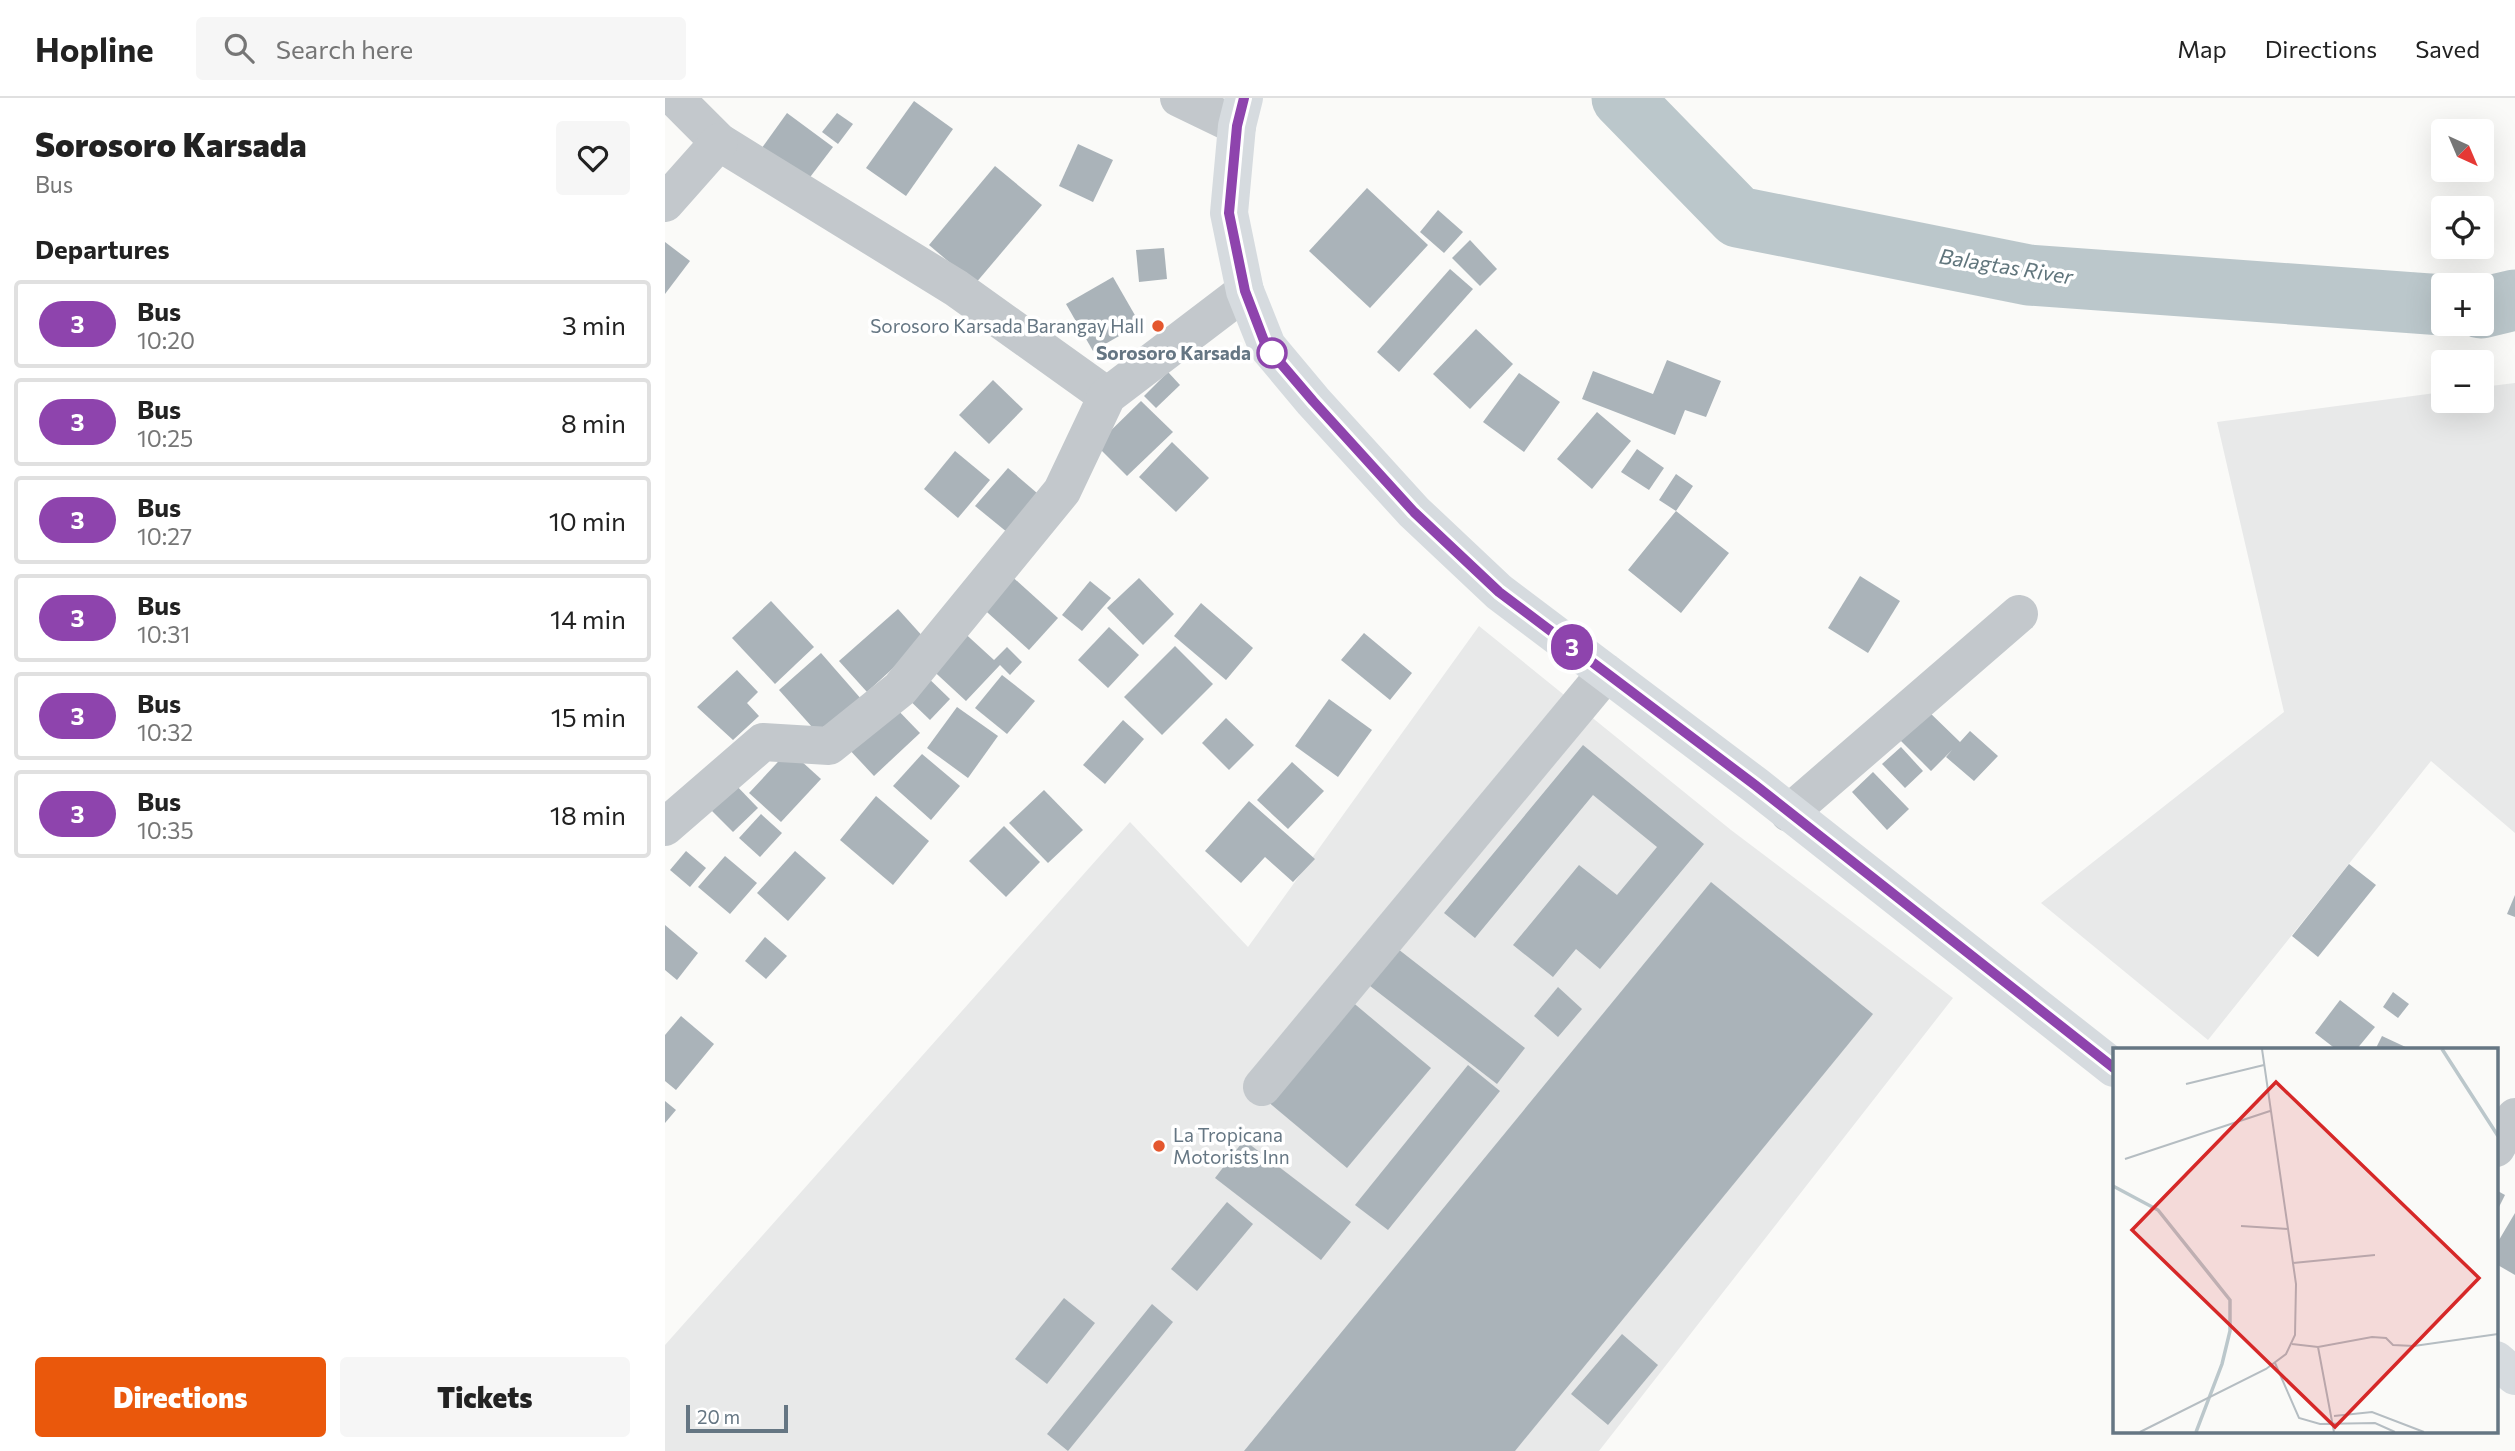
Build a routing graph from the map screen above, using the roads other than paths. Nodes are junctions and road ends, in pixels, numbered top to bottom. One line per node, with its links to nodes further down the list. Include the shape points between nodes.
1 (1179, 98): 3 (street)
2 (679, 107): 4 (street)
3 (1240, 112): 6 (highway, via 1229,213)
4 (719, 142): 5 (street); 7 (street, via 956,288)
5 (665, 202)
6 (1245, 291): 7 (street); 9 (highway, via 1266,346 1414,512 1499,592)
7 (1107, 396): 11 (street, via 1062,491 900,689 828,746 763,742)
8 (2019, 614): 10 (street)
9 (1606, 673): 10 (highway); 13 (street)
10 (1789, 813): 12 (highway)
11 (665, 827)
12 (2113, 1067)
13 (1262, 1087)
14 (2515, 1117): 15 (street)
15 (2497, 1146)
16 (2497, 1361): 17 (highway)
17 (2515, 1376)

